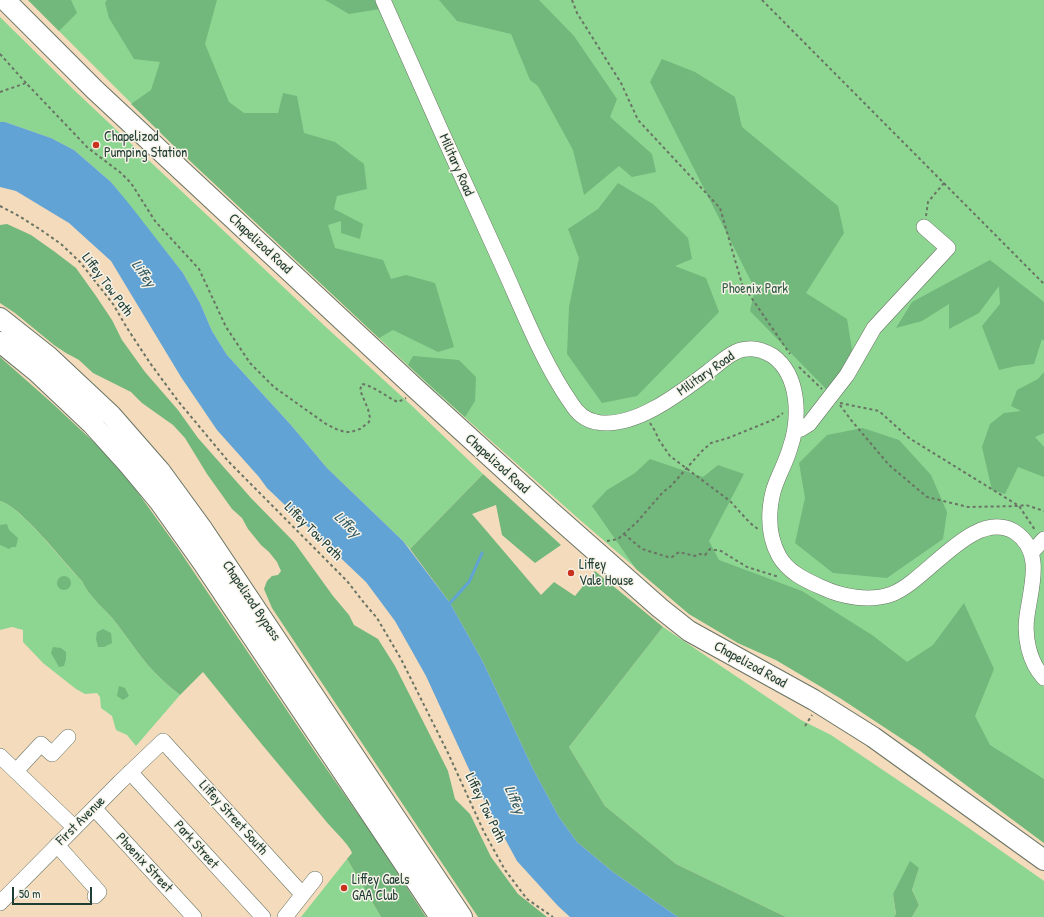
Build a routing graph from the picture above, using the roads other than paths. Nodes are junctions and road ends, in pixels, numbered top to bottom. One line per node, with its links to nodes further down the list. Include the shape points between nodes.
1 (5, 0): 18 (main road, Chapelizod Road, via 95,90 415,388 660,608 690,631 814,700 867,733)
2 (384, 0): 6 (street, Military Road, via 539,345 570,403 580,414 592,421 622,422 672,398 728,356 746,348 768,353 779,362 790,379 796,398)
3 (924, 227): 6 (street, via 948,248 874,328 855,363 809,424)
4 (0, 318): 27 (main road, Chapelizod Bypass, via 48,356 111,415 160,471 203,530)
5 (0, 342): 26 (main road, Chapelizod Bypass, via 37,372 92,424 159,501)
6 (795, 430): 8 (street, Military Road, via 774,490 770,530 780,558 791,571 808,582 850,596 872,598 892,594 910,584 973,533 998,526 1011,529 1027,542)
7 (1044, 539): 8 (street)
8 (1032, 552): 9 (street, Military Road, via 1036,562 1026,619 1027,639 1031,658 1037,671)
9 (1044, 678)
10 (68, 737): 13 (street, via 52,754 41,744)
11 (163, 741): 14 (street, First Avenue); 20 (street, Liffey Street South)
12 (0, 756): 13 (street)
13 (16, 771): 16 (street)
14 (130, 772): 15 (street, First Avenue); 24 (street, Park Street)
15 (94, 808): 16 (street, First Avenue); 23 (street, Phoenix Street)
16 (74, 827): 17 (street, First Avenue)
17 (57, 845): 21 (street, via 99,892); 22 (street, First Avenue)
18 (1044, 860)
19 (315, 879): 20 (street)
20 (302, 894): 25 (street)
21 (95, 896)
22 (0, 903)
23 (194, 917)
24 (262, 917)
25 (285, 917)
26 (440, 917)
27 (462, 917)

